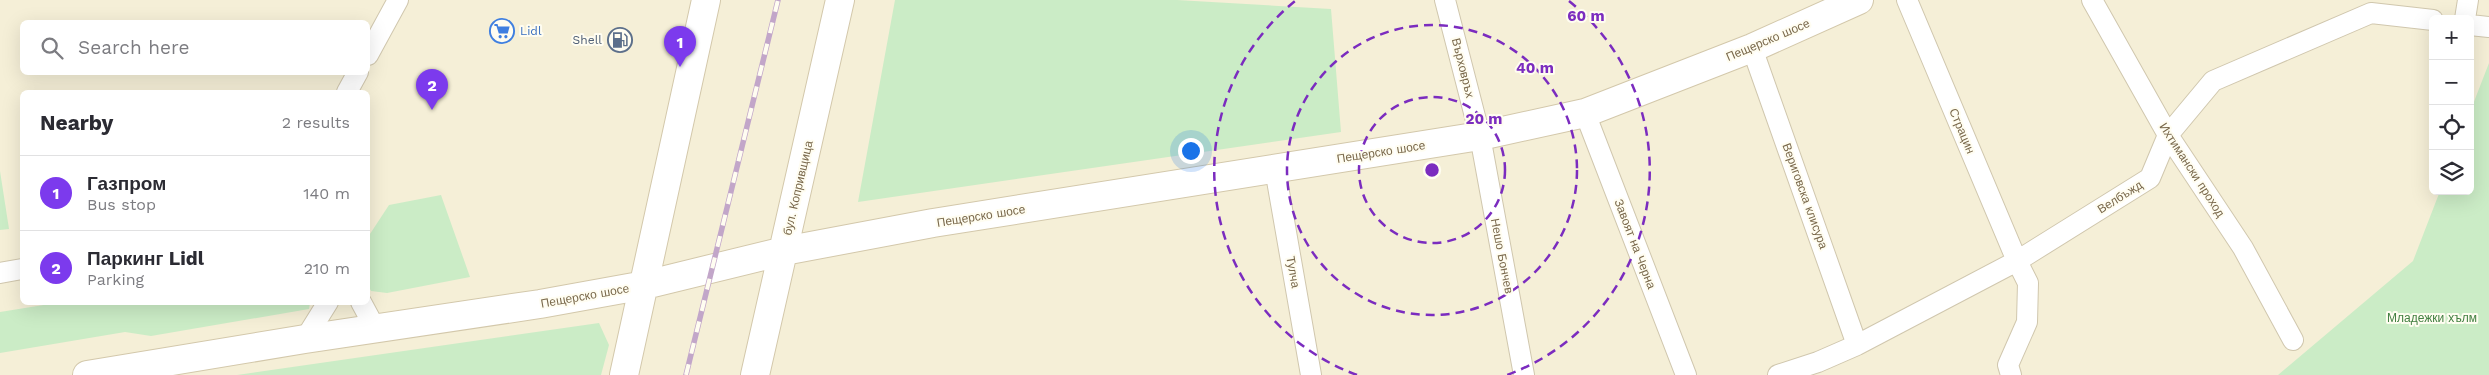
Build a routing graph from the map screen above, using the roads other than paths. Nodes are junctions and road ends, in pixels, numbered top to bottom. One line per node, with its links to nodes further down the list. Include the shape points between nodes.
1 (398, 0): 14 (street)
2 (706, 0): 25 (main road)
3 (840, 0): 21 (main road, бул. Копривщица)
4 (1446, 0): 19 (street, Върховръх)
5 (1859, 0): 13 (main road, Пещерско шосе)
6 (1907, 0): 22 (street, Страцин)
7 (2092, 0): 18 (street, Ихтимански проход)
8 (2468, 0): 9 (street)
9 (2466, 15)
10 (2429, 20): 18 (street, Велбъжд, via 2371,13 2213,81)
11 (2474, 25): 12 (street)
12 (2489, 27)
13 (1752, 48): 17 (main road, Пещерско шосе); 31 (street, Вериговска клисура)
14 (370, 51)
15 (356, 75): 16 (street)
16 (348, 90)
17 (1585, 113): 19 (main road, Пещерско шосе); 37 (street, Завоят на Черна)
18 (2168, 134): 22 (street, Велбъжд, via 2150,178); 30 (street, Ихтимански проход, via 2242,248)
19 (1480, 136): 20 (main road, Пещерско шосе); 36 (street, Нешо Бончев)
20 (1275, 169): 21 (main road, Пещерско шосе); 35 (street, Тулча)
21 (784, 251): 25 (main road, Пещерско шосе); 34 (main road, бул. Копривщица)
22 (2016, 261): 31 (street, Велбъжд); 39 (street, via 2028,283 2027,322 2008,365)
23 (20, 269): 24 (street)
24 (0, 273)
25 (645, 285): 28 (main road, Пещерско шосе); 33 (main road)
26 (326, 305): 29 (street)
27 (363, 305): 28 (street)
28 (375, 328): 29 (main road, Пещерско шосе)
29 (305, 339): 32 (main road, Пещерско шосе)
30 (2293, 340)
31 (1857, 345): 38 (street, Велбъжд)
32 (87, 375)
33 (624, 375)
34 (754, 375)
35 (1311, 375)
36 (1524, 375)
37 (1686, 375)
38 (1778, 375)
39 (2010, 375)

